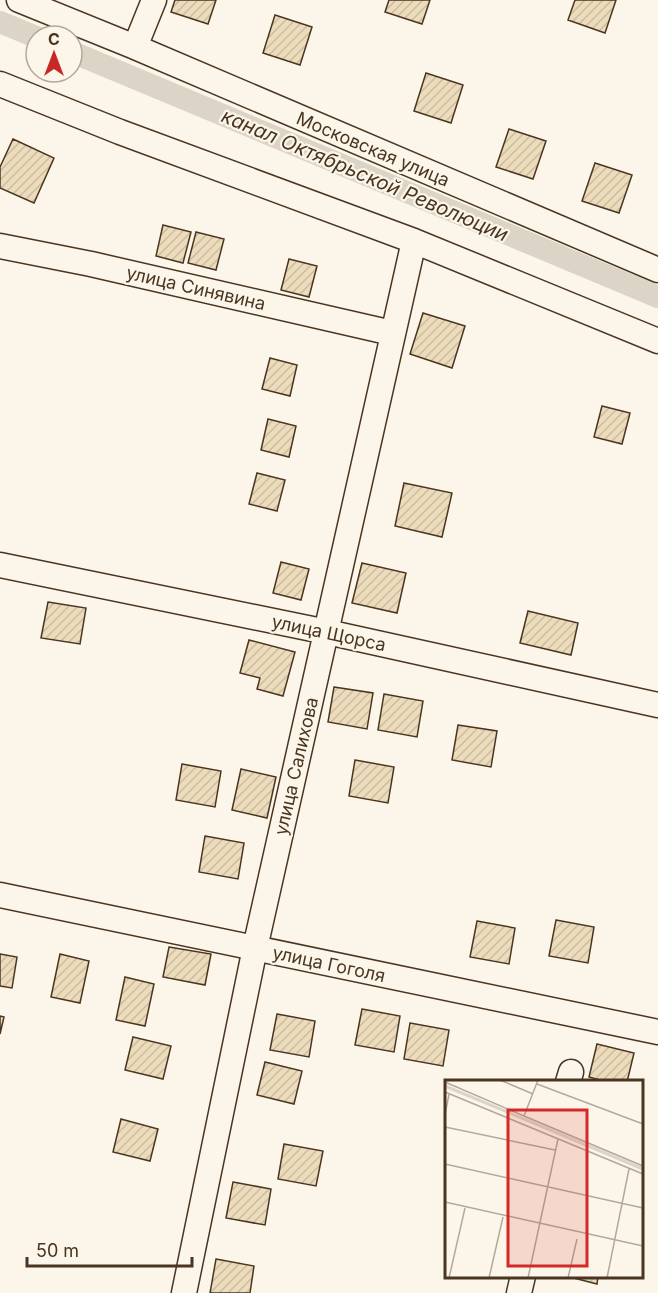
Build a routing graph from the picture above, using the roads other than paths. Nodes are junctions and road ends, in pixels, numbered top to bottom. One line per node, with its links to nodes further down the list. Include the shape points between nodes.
1 (19, 0): 3 (street, Московская улица)
2 (154, 0): 3 (street)
3 (135, 47): 7 (street, Московская улица)
4 (0, 84): 5 (street)
5 (414, 241): 8 (street, улица Салихова); 9 (street)
6 (0, 246): 8 (street, улица Синявина)
7 (658, 270)
8 (392, 333): 11 (street, улица Салихова)
9 (658, 341)
10 (0, 565): 11 (street, улица Щорса)
11 (327, 632): 12 (street, улица Щорса); 14 (street, улица Салихова)
12 (658, 705)
13 (0, 895): 14 (street, улица Гоголя)
14 (255, 948): 15 (street, улица Гоголя); 17 (street, улица Салихова)
15 (658, 1032)
16 (523, 1278): 18 (street)
17 (184, 1293)
18 (519, 1293)

